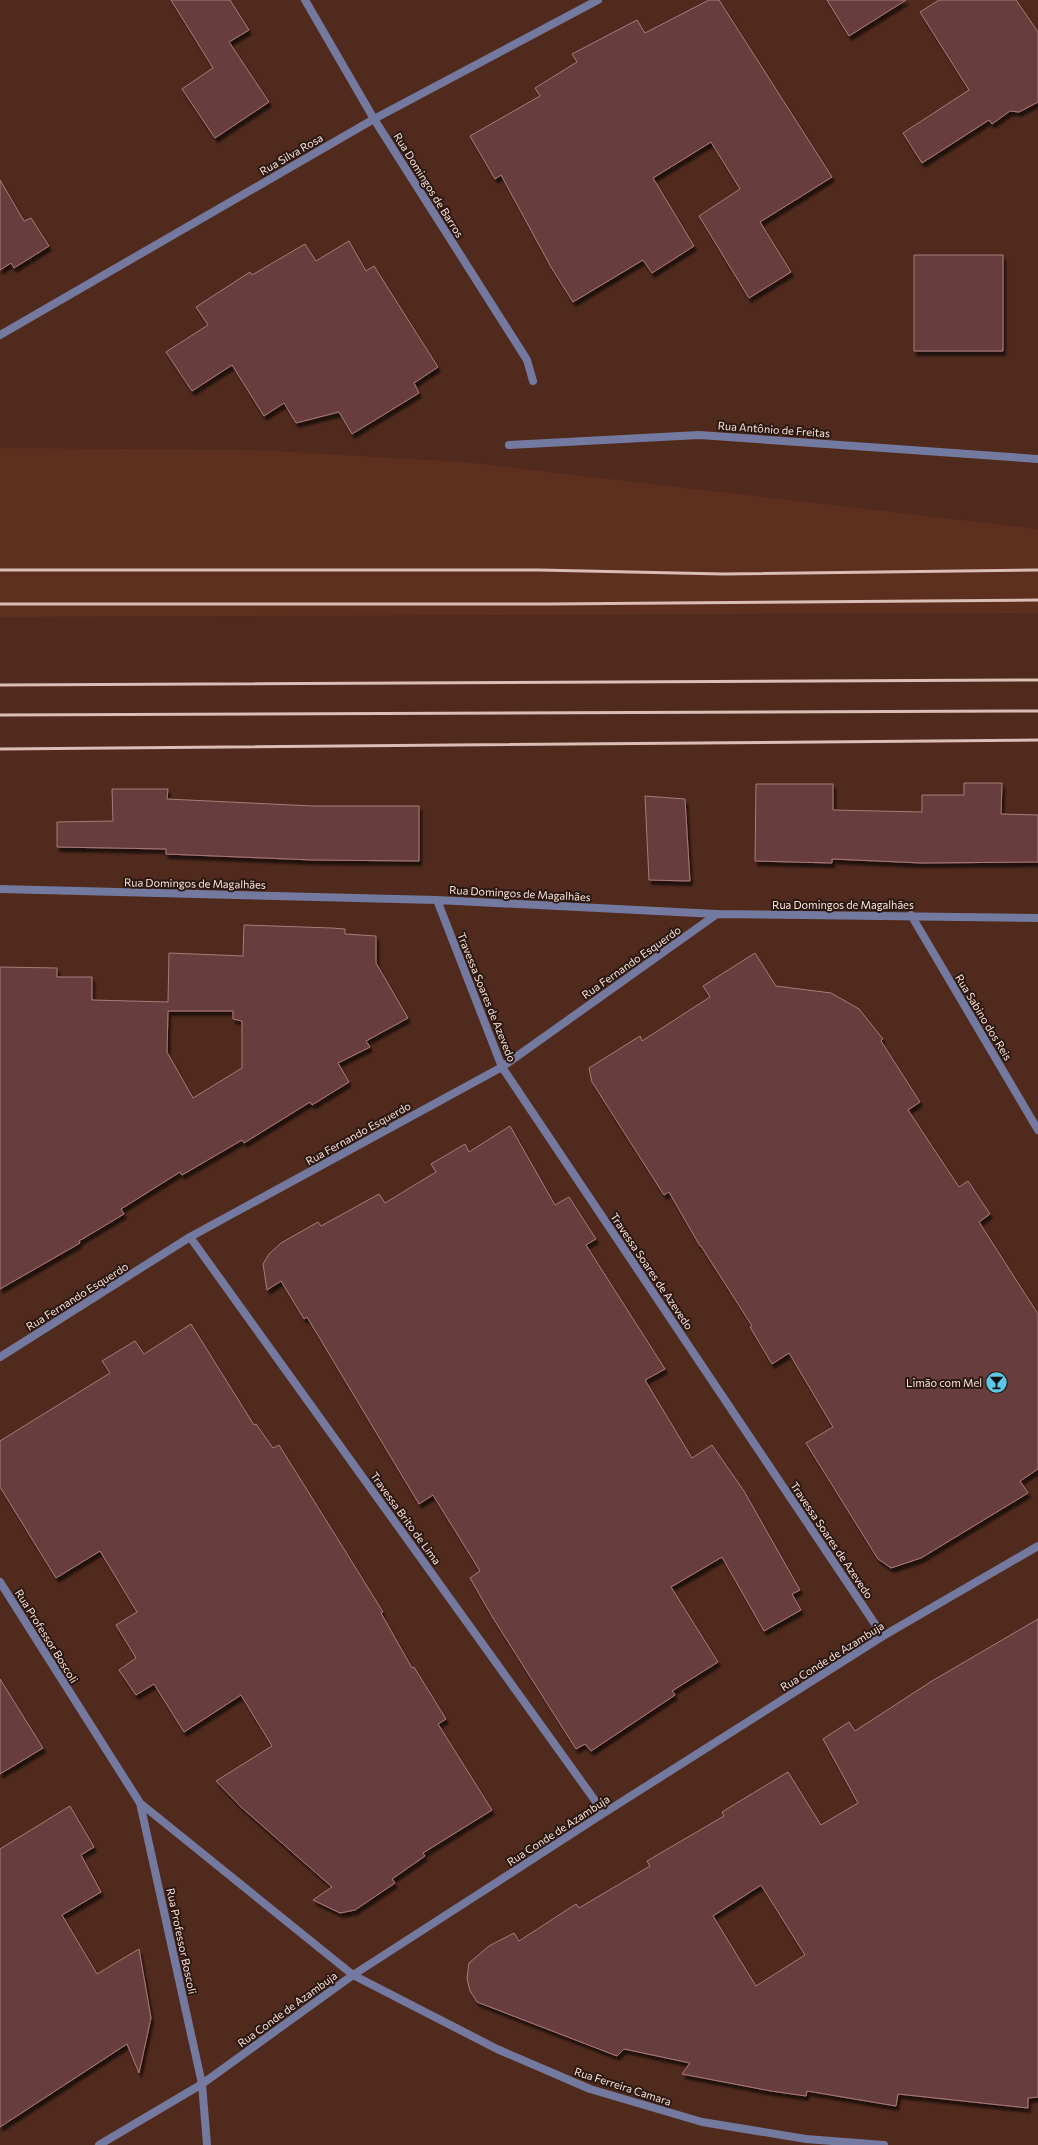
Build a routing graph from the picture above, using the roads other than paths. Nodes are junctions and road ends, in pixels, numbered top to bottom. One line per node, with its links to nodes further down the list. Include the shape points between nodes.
1 (305, 0): 3 (street, Rua Domingos de Barros)
2 (598, 0): 3 (street, Rua Silva Rosa)
3 (374, 119): 4 (street, Rua Silva Rosa); 5 (street, Rua Domingos de Barros, via 527,360)
4 (0, 335)
5 (533, 381)
6 (509, 445): 7 (street, Rua Antônio de Freitas, via 699,435)
7 (1038, 459)
8 (0, 889): 9 (street, Rua Domingos de Magalhães)
9 (437, 900): 10 (street, Rua Domingos de Magalhães); 13 (street, Travessa Soares de Azevedo)
10 (717, 914): 11 (street, Rua Domingos de Magalhães); 13 (street, Rua Fernando Esquerdo)
11 (911, 916): 12 (street, Rua Domingos de Magalhães); 14 (street, Rua Sabino dos Reis)
12 (1038, 918)
13 (502, 1067): 15 (street, Rua Fernando Esquerdo); 19 (street, Travessa Soares de Azevedo)
14 (1038, 1130)
15 (190, 1237): 16 (street, Rua Fernando Esquerdo); 21 (street, Travessa Brito de Lima)
16 (0, 1357)
17 (1038, 1546): 19 (street, Rua Conde de Azambuja)
18 (0, 1582): 20 (street, Rua Professor Boscoli)
19 (883, 1636): 21 (street, Rua Conde de Azambuja)
20 (140, 1804): 22 (street, Rua Professor Boscoli); 23 (street, Rua Professor Boscoli)
21 (604, 1813): 22 (street, Rua Conde de Azambuja)
22 (353, 1975): 23 (street, Rua Conde de Azambuja); 26 (street, Rua Ferreira Camara, via 497,2049 590,2089 702,2122 806,2139)
23 (202, 2084): 24 (street, Rua Conde de Azambuja); 25 (street, Rua Professor Boscoli)
24 (98, 2145)
25 (207, 2145)
26 (884, 2145)

